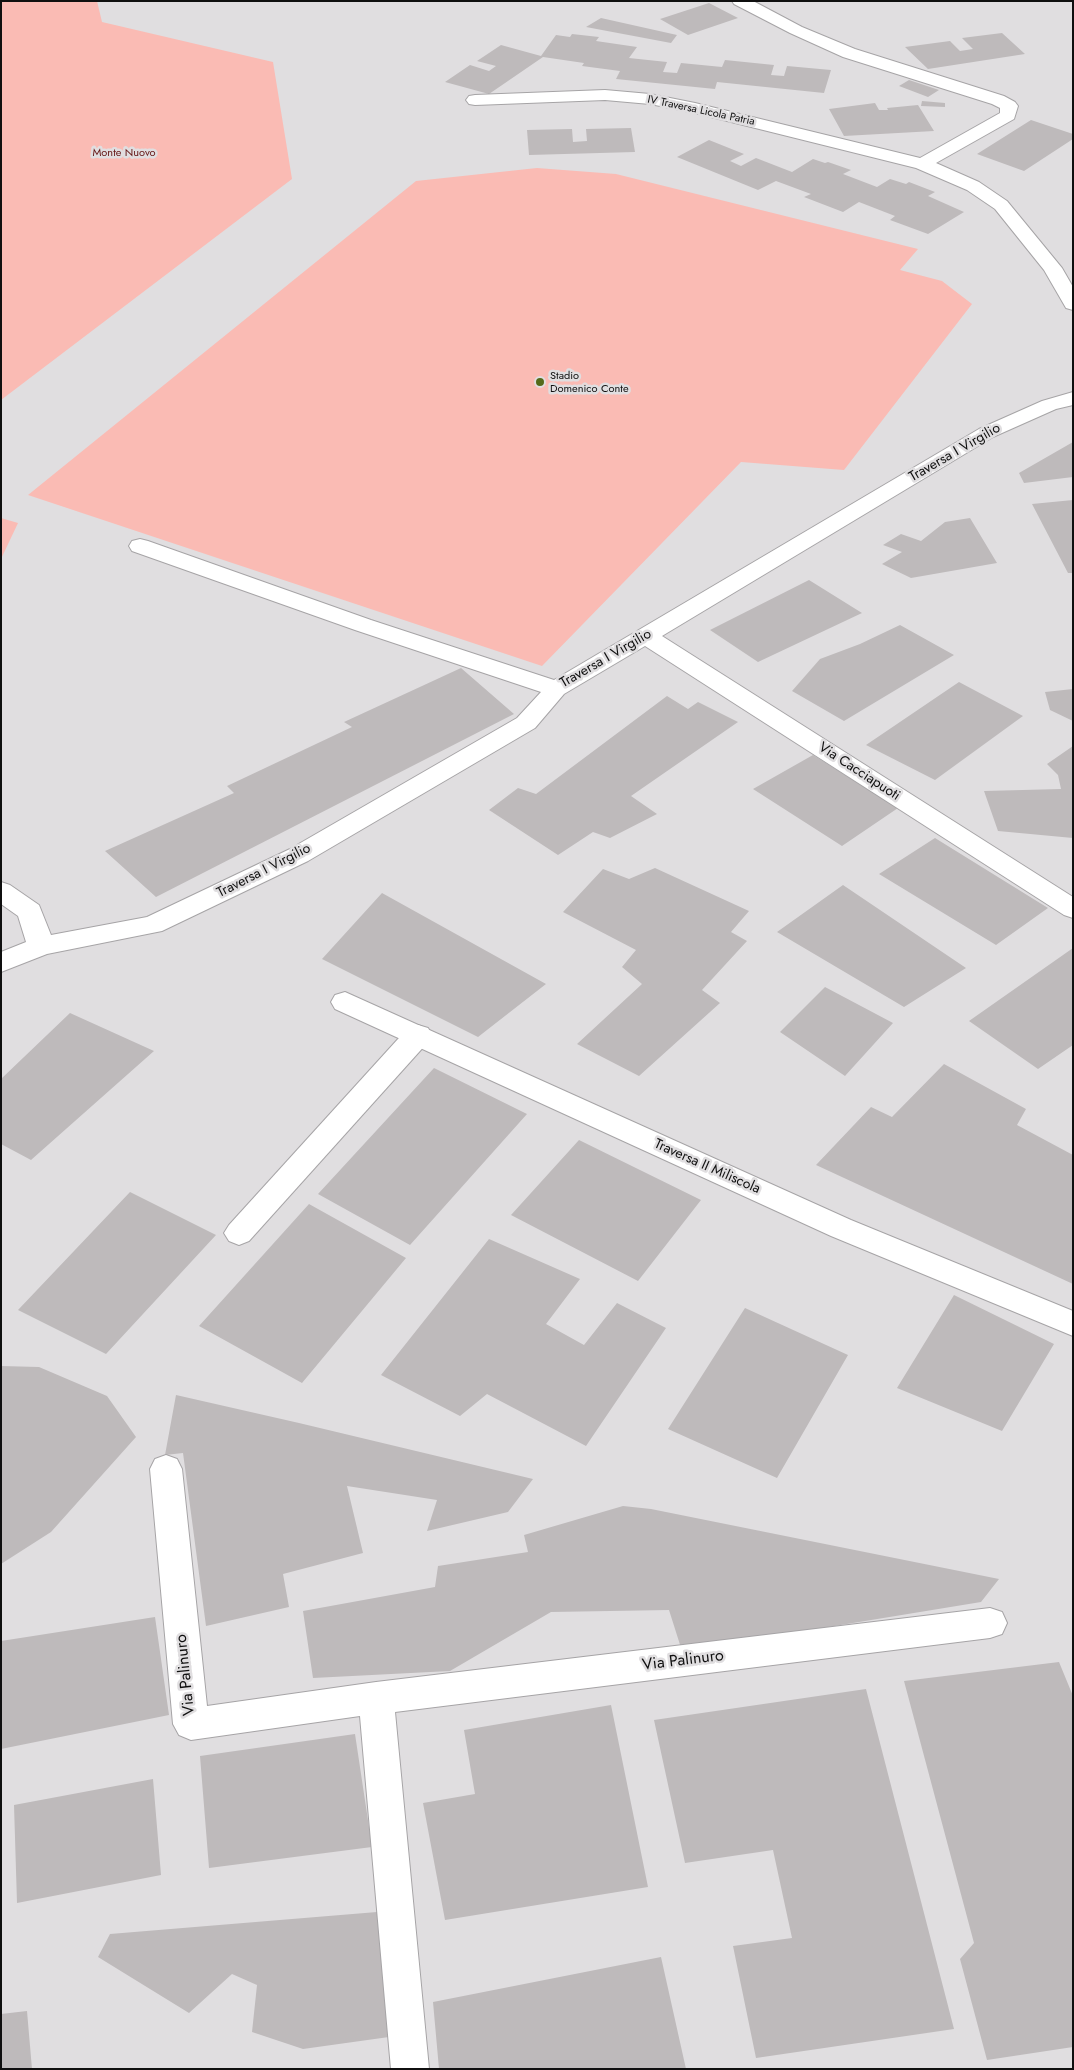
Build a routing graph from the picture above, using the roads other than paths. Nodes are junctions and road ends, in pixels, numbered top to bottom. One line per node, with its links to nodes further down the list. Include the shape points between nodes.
1 (740, 1): 3 (street, via 849,54 1009,106 1008,115)
2 (475, 100): 3 (street, IV Traversa Licola Patria, via 605,95 650,99)
3 (922, 164): 4 (street, IV Traversa Licola Patria, via 973,186 1001,205 1052,268)
4 (1073, 304)
5 (1073, 398): 7 (street, Traversa I Virgilio, via 986,433)
6 (140, 546): 8 (street, via 363,625)
7 (646, 636): 8 (street, Traversa I Virgilio); 10 (street, Via Cacciapuoti)
8 (556, 688): 11 (street, Traversa I Virgilio, via 526,723 299,855 153,925)
9 (1, 891): 11 (street, via 30,911)
10 (1073, 909)
11 (42, 946): 12 (street, Traversa I Virgilio)
12 (1, 963)
13 (345, 1002): 14 (street, Traversa II Miliscola)
14 (418, 1035): 15 (street); 16 (street, Traversa II Miliscola, via 841,1228)
15 (239, 1233)
16 (1073, 1324)
17 (166, 1469): 19 (street, Via Palinuro, via 191,1724)
18 (990, 1623): 19 (street, Via Palinuro)
19 (376, 1698): 20 (street)
20 (410, 2069)

